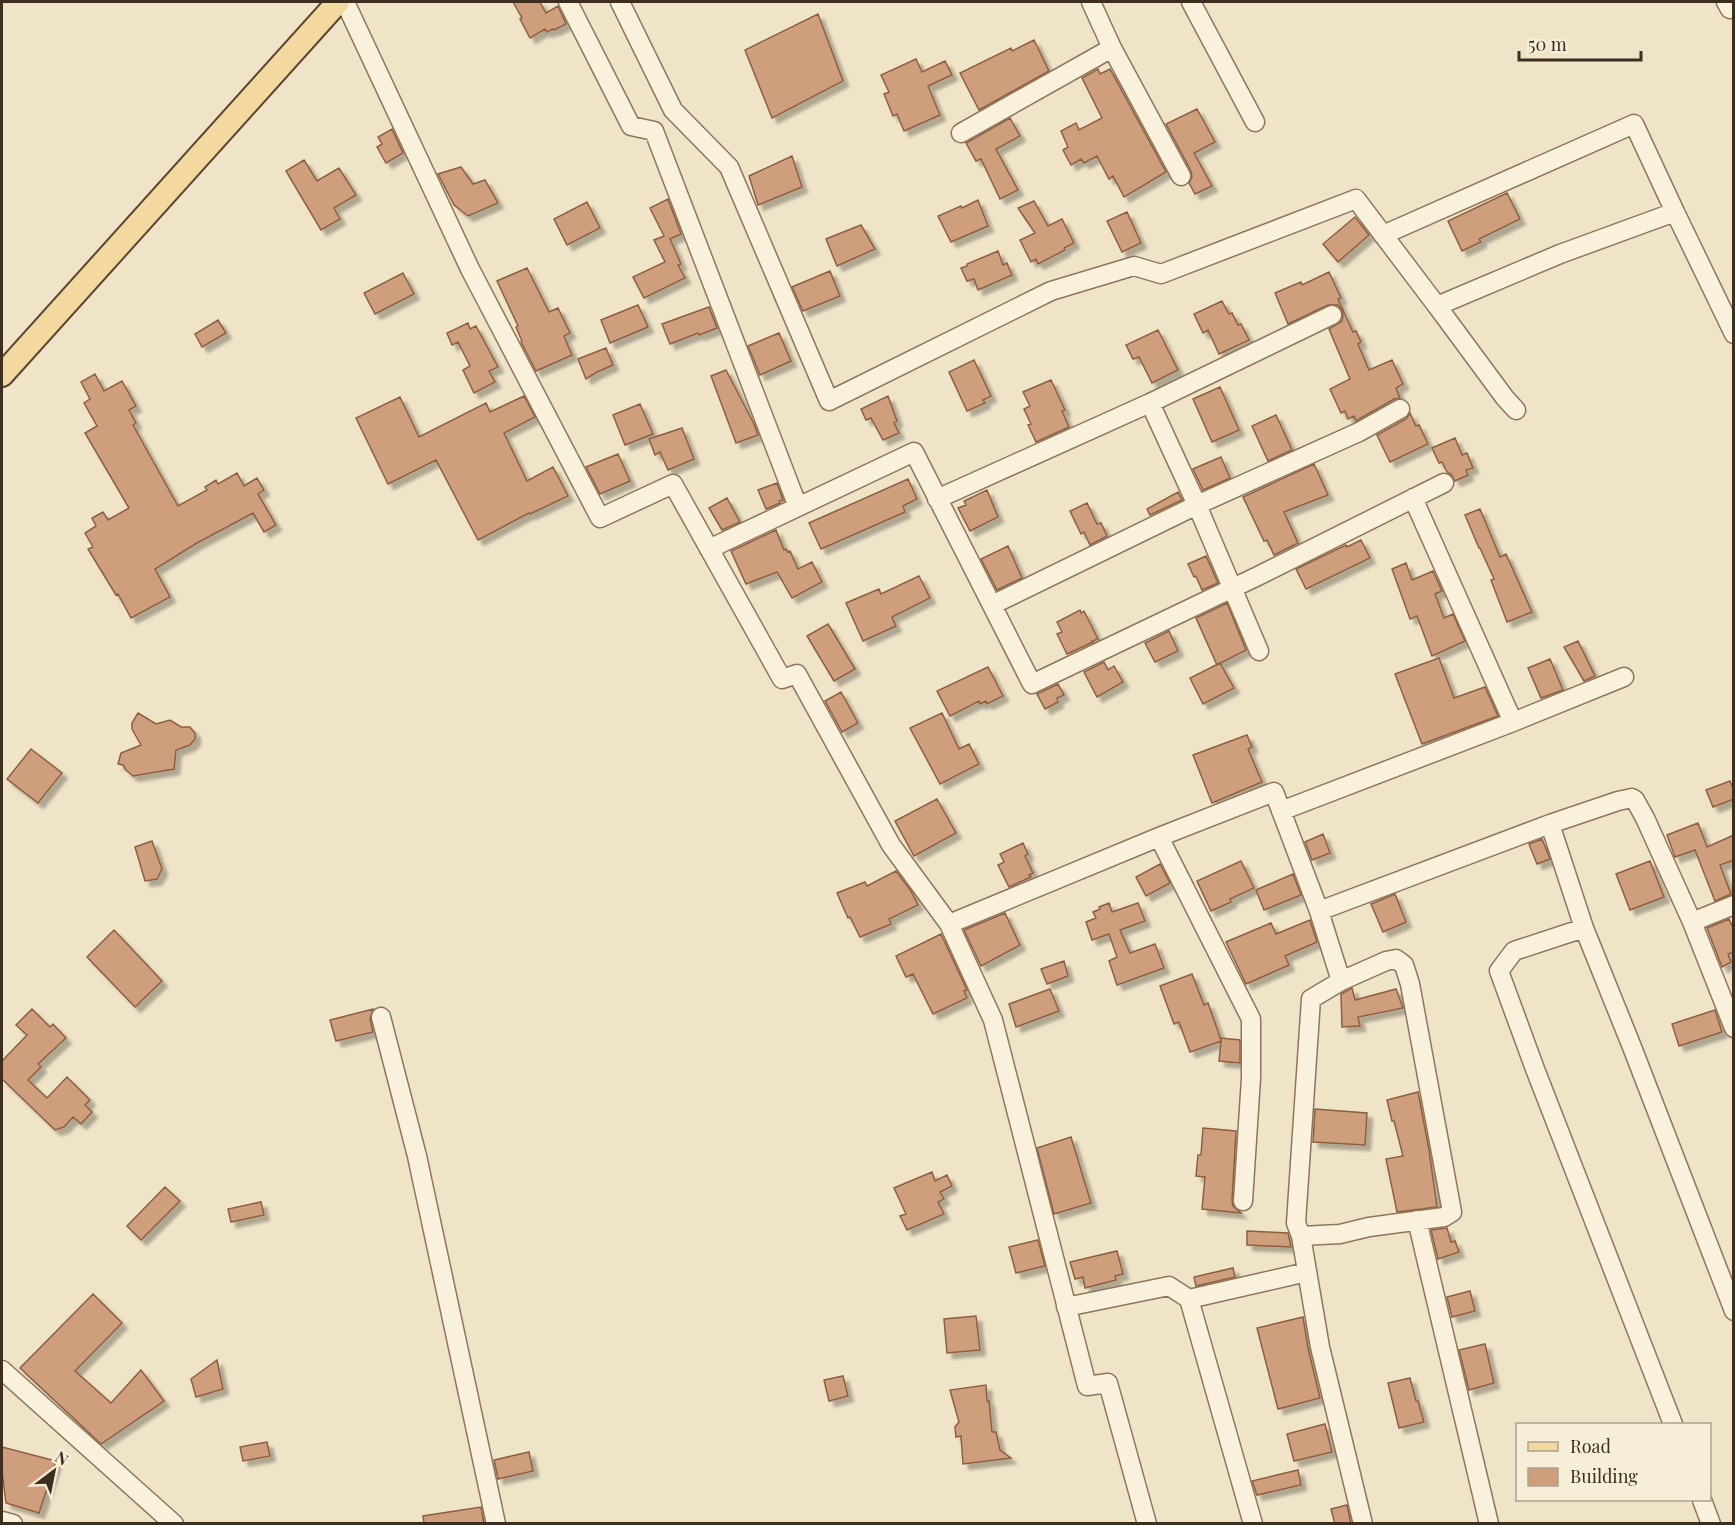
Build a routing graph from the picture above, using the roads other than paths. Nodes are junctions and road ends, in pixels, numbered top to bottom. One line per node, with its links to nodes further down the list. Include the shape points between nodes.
1 (338, 2): 16 (main road)
2 (345, 2): 25 (street, via 470,268 600,518 673,484)
3 (568, 2): 24 (street, via 631,126 654,131)
4 (621, 2): 12 (street, via 673,110 729,167 829,401 1051,291 1134,266 1161,274 1356,199)
5 (1092, 2): 7 (street)
6 (1191, 2): 8 (street)
7 (1112, 48): 9 (street); 10 (street)
8 (1255, 122)
9 (961, 133)
10 (1181, 176)
11 (1675, 212): 12 (street, via 1634,124); 13 (street, via 1560,254); 15 (street)
12 (1383, 235): 13 (street)
13 (1437, 306): 19 (street)
14 (1332, 315): 17 (street)
15 (1734, 334)
16 (2, 375)
17 (1150, 403): 22 (street); 23 (street)
18 (1400, 409): 23 (street, via 1359,432)
19 (1516, 410)
20 (1444, 483): 21 (street)
21 (1413, 498): 26 (street); 30 (street)
22 (938, 499): 24 (street, via 914,452); 27 (street)
23 (1197, 505): 26 (street); 27 (street)
24 (798, 507): 25 (street)
25 (709, 549): 37 (street, via 782,679 797,674 891,845)
26 (1232, 588): 27 (street, via 1032,684); 28 (street)
27 (992, 605)
28 (1259, 651)
29 (1624, 677): 30 (street)
30 (1513, 722): 31 (street)
31 (1281, 811): 33 (street, via 1274,792); 35 (street)
32 (1550, 824): 35 (street); 36 (street, via 1618,801 1635,800); 38 (street)
33 (1159, 837): 37 (street); 42 (street, via 1251,1019)
34 (1734, 905): 36 (street)
35 (1319, 911): 39 (street)
36 (1692, 922): 41 (street)
37 (949, 924): 47 (street, via 993,1020)
38 (1584, 928): 48 (street); 50 (street, via 1514,951 1499,971)
39 (1341, 981): 43 (street, via 1386,961 1396,959 1404,965 1452,1212 1444,1217); 44 (street, via 1311,999 1296,1223)
40 (381, 1017): 55 (street, via 417,1156)
41 (1734, 1028)
42 (1243, 1202)
43 (1417, 1220): 44 (street, via 1340,1234); 59 (street)
44 (1301, 1236): 45 (street)
45 (1307, 1272): 46 (street); 58 (street, via 1320,1347)
46 (1189, 1299): 47 (street, via 1169,1286); 57 (street)
47 (1066, 1307): 56 (street, via 1086,1386 1108,1383)
48 (1734, 1311)
49 (2, 1370): 54 (street)
50 (1672, 1423)
51 (1702, 1501): 60 (street)
52 (2, 1521): 53 (street)
53 (13, 1524)
54 (174, 1524)
55 (495, 1524)
56 (1147, 1524)
57 (1252, 1524)
58 (1363, 1524)
59 (1489, 1524)
60 (1711, 1524)

